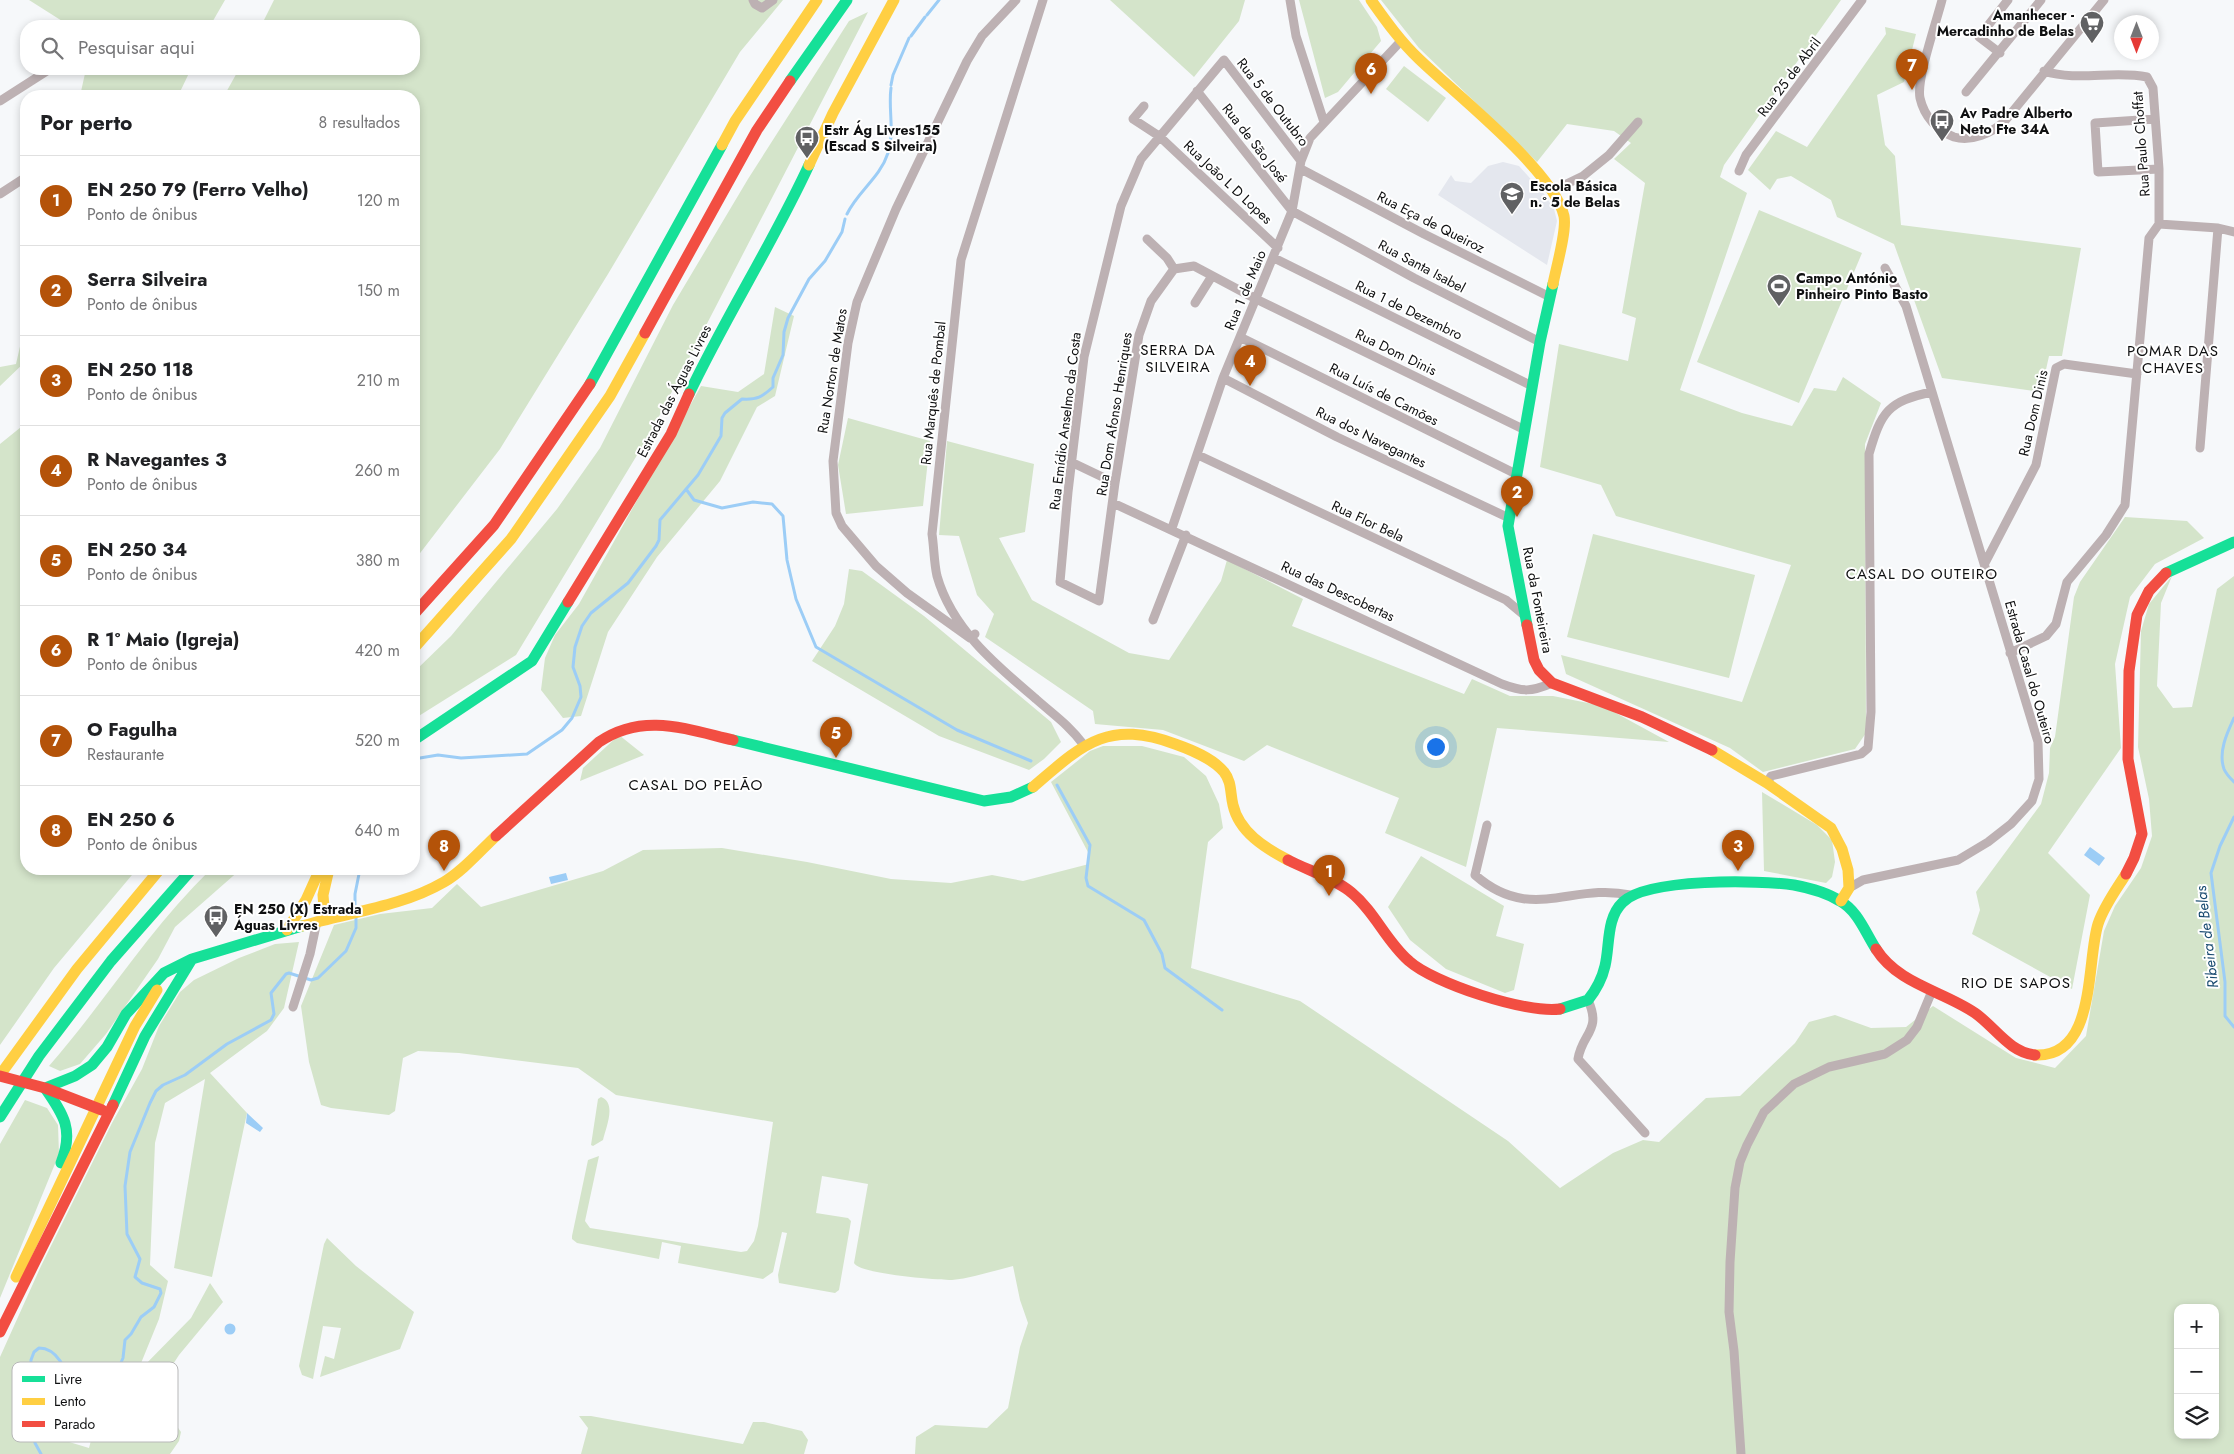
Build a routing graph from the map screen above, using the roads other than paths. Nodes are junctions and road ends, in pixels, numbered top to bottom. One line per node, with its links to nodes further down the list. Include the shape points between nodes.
1 (753, 0): 2 (street, via 762,8)
2 (773, 0)
3 (817, 0): 68 (main road, via 735,121 588,387 494,526)
4 (847, 0): 72 (main road, via 757,130 610,396 512,539)
5 (894, 0): 75 (main road, Estrada das Águas Livres, via 834,113 795,196 711,348 671,434 532,661)
6 (1016, 0): 71 (street, Rua Norton de Matos, via 982,36 967,61 896,209 857,302 848,343 833,461 836,512 842,526 876,566 907,592)
7 (1043, 0): 36 (street, Rua Marquês de Pombal, via 1017,95)
8 (1290, 0): 25 (street, via 1296,36)
9 (1371, 0): 15 (main road, Rua da Fonteireira)
10 (1862, 0): 30 (street, Rua 25 de Abril, via 1746,155)
11 (1942, 0): 18 (street, via 1922,72 1920,98 1932,123 1945,133 1968,139 1995,130)
12 (2008, 0): 16 (street, via 1980,37)
13 (2041, 0): 16 (street)
14 (2104, 0): 18 (street)
15 (1401, 42): 25 (street, Rua 1 de Maio); 32 (main road, Rua da Fonteireira, via 1466,100 1529,163)
16 (2000, 53): 21 (street)
17 (1224, 60): 20 (street, Rua Emídio Anselmo da Costa); 28 (street, Rua 5 de Outubro)
18 (2044, 71): 24 (street, Rua Paulo Choffat, via 2061,77 2132,74 2147,77 2153,88)
19 (41, 75): 22 (street)
20 (1197, 91): 27 (street, Rua Emídio Anselmo da Costa); 34 (street, Rua de São José)
21 (1966, 92)
22 (0, 101)
23 (1144, 106): 27 (street, Rua João L D Lopes, via 1133,119)
24 (2155, 119): 29 (street, Rua Paulo Choffat); 29 (street, via 2095,123 2098,172)
25 (1324, 122): 28 (street, Rua 1 de Maio, via 1310,138)
26 (1638, 122): 32 (street, via 1609,155 1583,176)
27 (1159, 136): 41 (street, Rua João L D Lopes); 58 (street, Rua Emídio Anselmo da Costa, via 1138,157 1121,206 1084,357)
28 (1301, 165): 34 (street, Rua 1 de Maio); 46 (street, Rua Eça de Queiroz, via 1424,234)
29 (2159, 169): 35 (street, Rua Paulo Choffat)
30 (1739, 171)
31 (20, 181): 33 (street)
32 (1552, 192): 46 (main road, Rua da Fonteireira, via 1565,225)
33 (0, 194)
34 (1292, 211): 41 (street, Rua 1 de Maio); 50 (street, Rua Santa Isabel)
35 (2158, 224): 37 (street); 51 (street, via 2149,238)
36 (970, 228): 38 (street); 71 (street, Rua Marquês de Pombal, via 961,260 936,539 938,576 954,613)
37 (2218, 228): 39 (street); 56 (street)
38 (980, 231)
39 (2234, 232)
40 (1147, 239): 44 (street, via 1168,258)
41 (1278, 248): 42 (street, Rua 1 de Maio)
42 (1274, 258): 47 (street, Rua 1 de Maio); 53 (street, Rua 1 de Dezembro)
43 (1885, 268): 54 (street, Estrada Casal do Outeiro, via 1906,306)
44 (1174, 269): 45 (street, via 1194,266); 60 (street, Rua Dom Afonso Henriques, via 1151,301 1138,335)
45 (1212, 276): 47 (street); 48 (street)
46 (1550, 297): 50 (main road, Rua da Fonteireira)
47 (1256, 299): 49 (street, Rua 1 de Maio); 55 (street, Rua Dom Dinis)
48 (1195, 303)
49 (1240, 337): 52 (street, Rua 1 de Maio); 59 (street, Rua Luís de Camões)
50 (1540, 342): 53 (main road, Rua da Fonteireira)
51 (2137, 374): 66 (street, Rua Dom Dinis, via 2064,364 2056,368 2036,465); 73 (street, via 2125,505 2106,535 2067,582 2056,624 2046,636)
52 (1223, 378): 57 (street, Rua 1 de Maio); 62 (street, Rua dos Navegantes, via 1336,437)
53 (1532, 386): 55 (main road, Rua da Fonteireira)
54 (1932, 392): 66 (street, Estrada Casal do Outeiro); 77 (street, via 1907,397 1892,407 1877,427 1869,454 1872,712 1868,748 1861,754 1771,776)
55 (1525, 430): 59 (main road, Rua da Fonteireira)
56 (2200, 448)
57 (1198, 455): 63 (street, Rua 1 de Maio); 69 (street, Rua Flor Bela, via 1506,600)
58 (1071, 462): 60 (street); 67 (street, Rua Emídio Anselmo da Costa, via 1060,582)
59 (1516, 474): 62 (main road, Rua da Fonteireira)
60 (1115, 483): 61 (street, Rua Dom Afonso Henriques)
61 (1113, 503): 63 (street, Rua das Descobertas); 67 (street, Rua Dom Afonso Henriques)
62 (1509, 518): 69 (main road, Rua da Fonteireira)
63 (1172, 528): 64 (street, Rua das Descobertas)
64 (1186, 535): 70 (street); 74 (street, Rua das Descobertas, via 1502,684 1520,691)
65 (2234, 542): 90 (main road, via 2164,574 2148,591 2137,614 2129,671 2127,734 2128,759 2142,834 2135,858 2099,922 2081,1024 2074,1036 2050,1054 2025,1053 1958,1002)
66 (1985, 563): 73 (street, Estrada Casal do Outeiro)
67 (1099, 601)
68 (420, 607)
69 (1524, 615): 74 (main road, Rua da Fonteireira, via 1534,660)
70 (1153, 620)
71 (972, 636): 76 (street, Rua Marquês de Pombal, via 1007,674 1070,726)
72 (420, 641)
73 (2010, 653): 83 (street, Estrada Casal do Outeiro, via 2038,742 2040,779 2032,801 2011,824 1958,860 1863,880)
74 (1552, 683): 77 (main road, Rua da Fonteireira, via 1682,735)
75 (420, 736)
76 (1083, 744): 87 (main road, via 1026,792 1005,800 984,801 670,724 638,724 613,732 599,742 446,881 415,895); 91 (main road, via 1117,734 1145,735 1174,743 1216,764 1229,779 1234,806 1242,824 1256,840 1351,892 1410,962 1431,974 1531,1008 1567,1008)
77 (1768, 783): 83 (main road, Rua da Fonteireira, via 1831,828 1842,849)
78 (1488, 825): 84 (street, via 1475,875 1484,883 1519,899 1612,891)
79 (155, 875): 93 (main road, via 94,946)
80 (187, 875): 97 (main road, via 111,961 39,1056)
81 (317, 875): 85 (main road)
82 (328, 875): 87 (main road)
83 (1849, 888): 86 (main road)
84 (1630, 895): 86 (main road, via 1660,886 1785,884); 91 (main road, via 1611,917 1601,978)
85 (306, 900): 87 (main road); 88 (main road)
86 (1841, 900): 90 (main road, via 1883,960)
87 (318, 921): 88 (main road); 92 (street)
88 (287, 930): 89 (main road)
89 (192, 959): 94 (main road, via 164,973 126,1014 92,1065); 95 (main road, via 162,983 151,998); 96 (main road, via 145,1036)
90 (1932, 991): 102 (street, via 1917,1027 1907,1040 1885,1054 1829,1067 1794,1084 1764,1112 1747,1145 1735,1188 1729,1312)
91 (1588, 1000): 98 (street, via 1594,1012 1592,1030 1578,1058)
92 (293, 1007)
93 (0, 1075): 94 (main road)
94 (45, 1088): 95 (main road); 99 (main road, via 60,1110 69,1132 67,1150)
95 (96, 1107): 96 (main road); 99 (main road)
96 (110, 1113): 101 (main road)
97 (0, 1117)
98 (1645, 1134)
99 (16, 1277): 100 (main road)
100 (0, 1327)
101 (0, 1332)
102 (1741, 1454)

